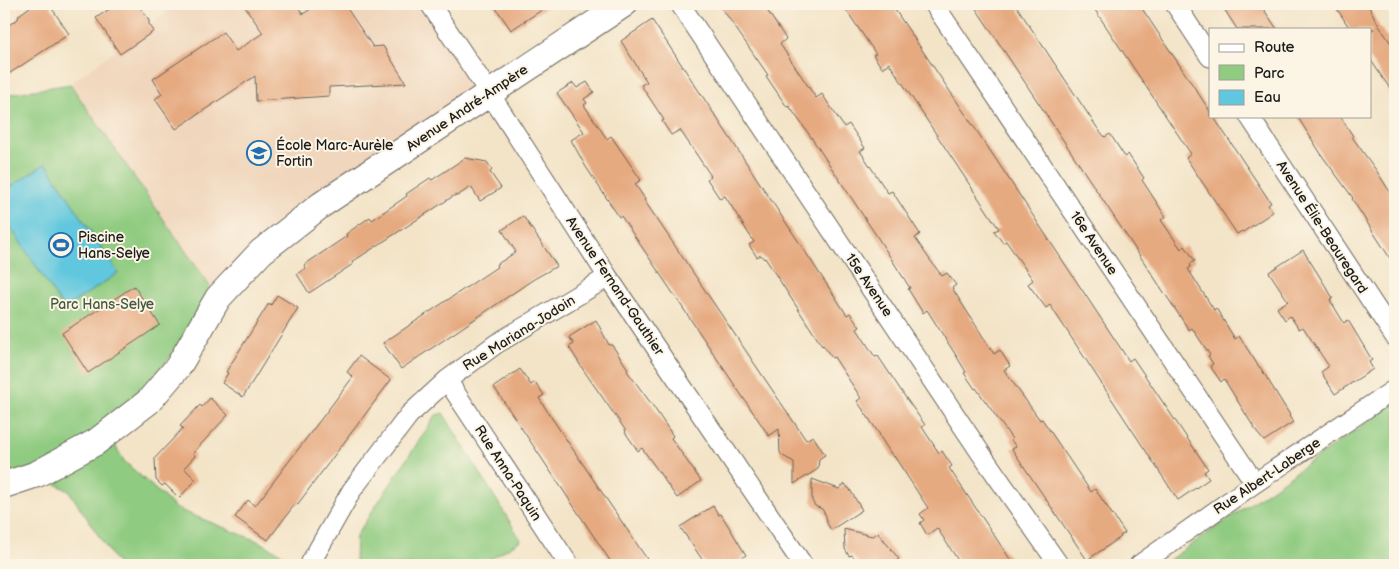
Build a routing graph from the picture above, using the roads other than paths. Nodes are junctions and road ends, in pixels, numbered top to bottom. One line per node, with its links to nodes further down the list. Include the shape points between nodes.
1 (430, 4): 7 (street, Avenue Fernand-Gauthier)
2 (624, 4): 7 (street, Avenue André-Ampère)
3 (680, 4): 18 (street, 15e Avenue)
4 (934, 4): 13 (street, 16e Avenue)
5 (1175, 4): 6 (street)
6 (1209, 55)
7 (490, 94): 9 (street, Avenue Fernand-Gauthier); 14 (street, Avenue André-Ampère, via 321,205 261,252 218,298 178,367 148,402 96,442 37,474)
8 (1251, 118): 10 (street, Avenue Élie-Beauregard)
9 (608, 277): 11 (street, Rue Mariana-Jodoin, via 496,344); 17 (street, Avenue Fernand-Gauthier)
10 (1395, 338)
11 (447, 380): 15 (street, Rue Mariana-Jodoin, via 409,415 352,490); 16 (street, Rue Anna-Paquin)
12 (1395, 389): 13 (street, Rue Albert-Laberge)
13 (1255, 483): 19 (street, Rue Albert-Laberge)
14 (4, 485)
15 (311, 562)
16 (569, 565)
17 (803, 565)
18 (1059, 565)
19 (1139, 565)

